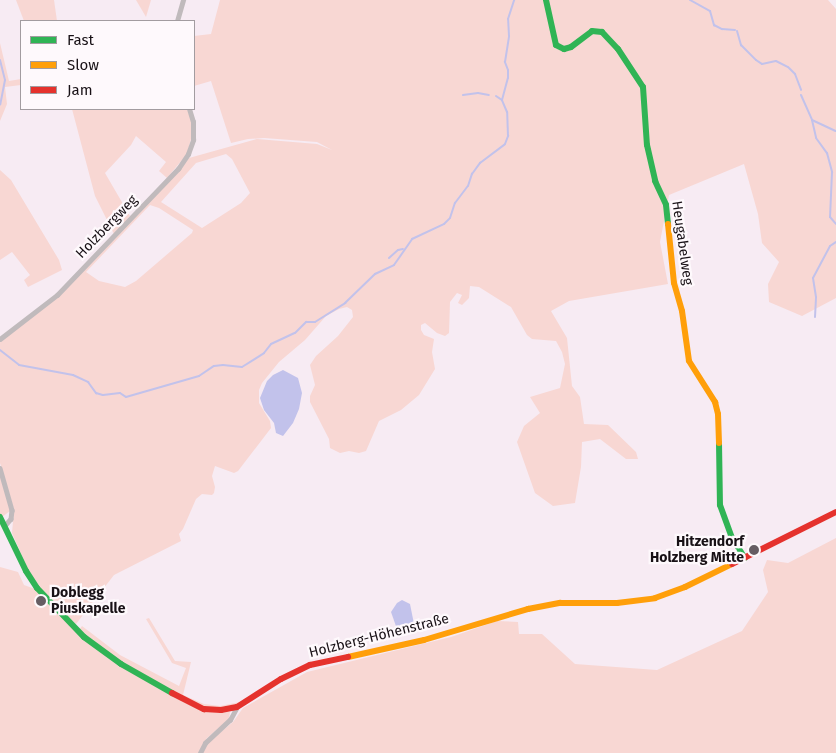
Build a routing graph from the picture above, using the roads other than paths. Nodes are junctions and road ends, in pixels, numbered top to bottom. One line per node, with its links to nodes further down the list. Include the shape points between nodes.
1 (183, 0): 3 (street)
2 (546, 0): 10 (street, Heugabelweg, via 556,44 564,49 592,31 602,32 618,49 643,87 647,144 655,181 666,205 674,283 689,361 715,402 718,414 720,505 731,536)
3 (177, 20)
4 (189, 110): 5 (street, Holzbergweg, via 193,140 178,169 57,295)
5 (0, 339)
6 (0, 468): 9 (street, via 12,510 11,519)
7 (836, 512): 10 (street, Holzberg-Höhenstraße)
8 (0, 517): 9 (street, Holzberg-Höhenstraße)
9 (5, 526): 11 (street, Holzberg-Höhenstraße, via 41,594 92,644 194,705 215,710)
10 (745, 558): 11 (street, Holzberg-Höhenstraße, via 655,598 625,603 548,604 424,640 310,665 281,679)
11 (238, 707): 12 (street, via 230,720 205,743)
12 (200, 753)

